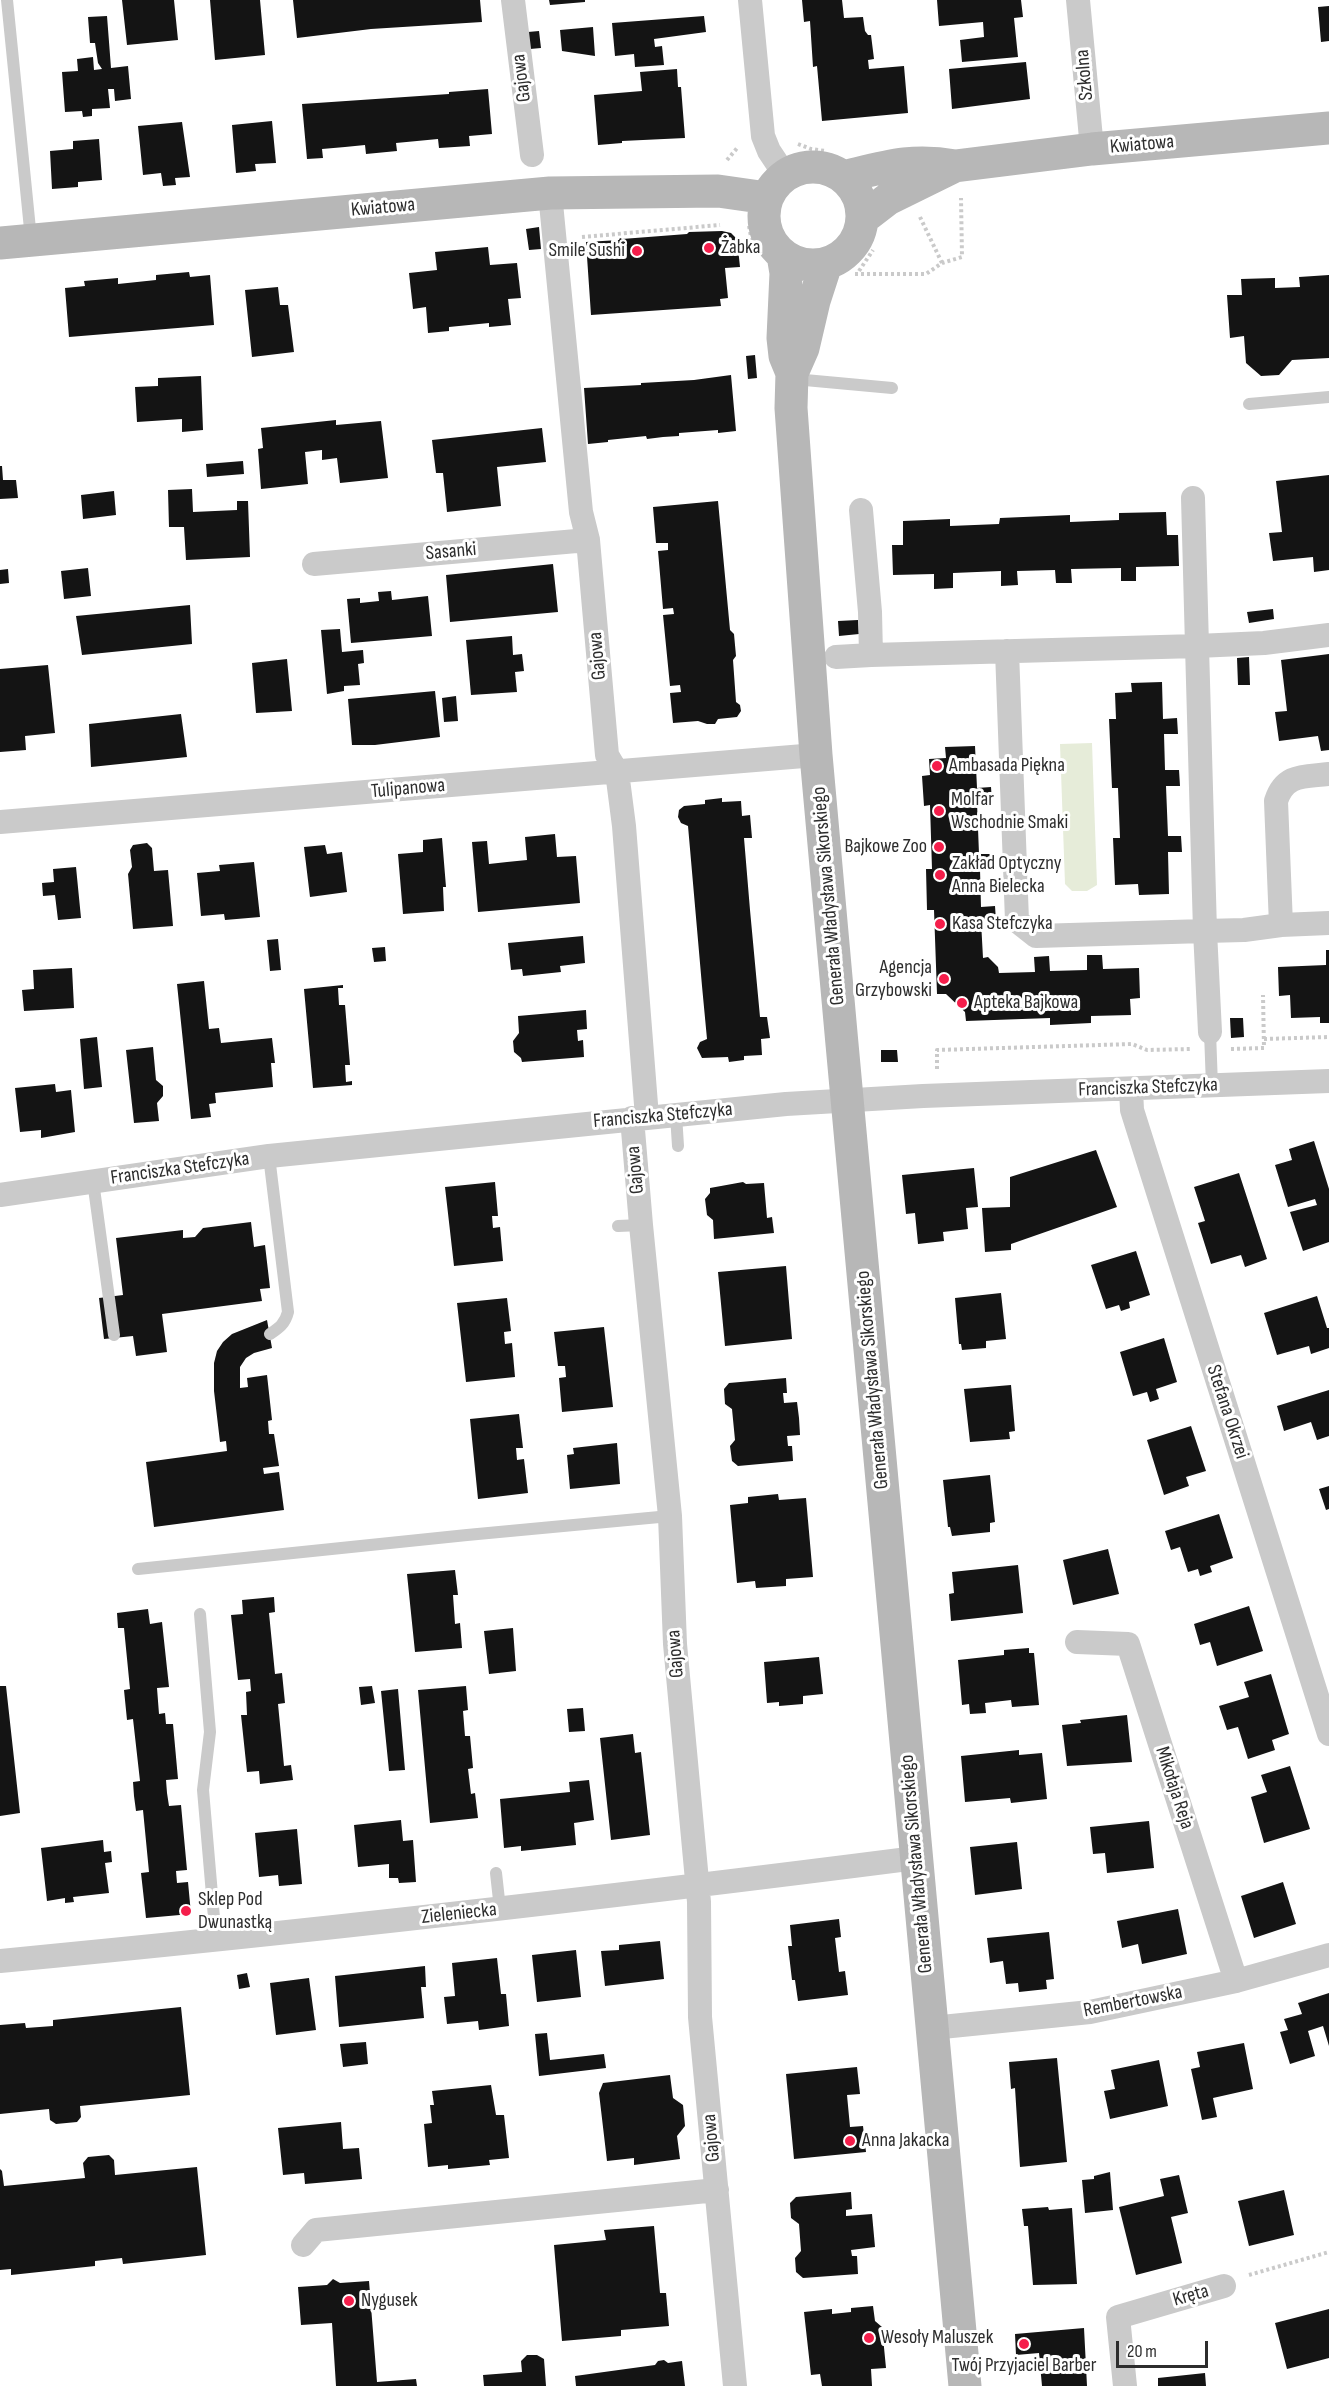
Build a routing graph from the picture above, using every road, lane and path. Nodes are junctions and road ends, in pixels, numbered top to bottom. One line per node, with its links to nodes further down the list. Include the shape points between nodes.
1 (7, 0): 15 (lane)
2 (513, 0): 7 (street, Gajowa)
3 (750, 0): 11 (street, via 763,136 769,151)
4 (1078, 0): 6 (street, Szkolna)
5 (1329, 128): 6 (street, Kwiatowa)
6 (1092, 149): 8 (street, Kwiatowa)
7 (532, 155)
8 (955, 166): 9 (street, Kwiatowa, via 907,162); 14 (street, Kwiatowa, via 874,208)
9 (843, 177): 11 (street, via 815,167 796,170); 14 (street, via 856,191)
10 (549, 193): 11 (street, Kwiatowa, via 718,191); 15 (street, Kwiatowa); 25 (street, Gajowa, via 581,512)
11 (766, 198): 16 (path); 16 (street)
12 (961, 198): 17 (path, via 962,257)
13 (915, 209): 17 (path)
14 (870, 230): 18 (path); 18 (street, via 859,234 840,257)
15 (15, 241)
16 (768, 253): 18 (street); 19 (street, Generała Władysława Sikorskiego, via 786,273 783,338)
17 (942, 263): 18 (path, via 926,274)
18 (843, 273): 19 (street, Generała Władysława Sikorskiego, via 814,301)
19 (793, 376): 20 (lane); 31 (street, Generała Władysława Sikorskiego, via 791,408)
20 (892, 388)
21 (1329, 397): 22 (lane)
22 (1249, 404)
23 (1193, 498): 28 (street)
24 (861, 510): 30 (street)
25 (588, 540): 26 (street, Sasanki); 33 (street, Gajowa, via 607,755)
26 (314, 564)
27 (1329, 635): 28 (street)
28 (1197, 646): 29 (street); 38 (street)
29 (1007, 651): 30 (street); 38 (street, via 1017,921 1036,936)
30 (871, 655): 31 (street)
31 (823, 658): 32 (street, Generała Władysława Sikorskiego)
32 (816, 755): 33 (street, Tulipanowa); 47 (street, Generała Władysława Sikorskiego)
33 (618, 772): 35 (street, Tulipanowa); 49 (street, Gajowa)
34 (1329, 774): 37 (street, via 1287,782 1276,801)
35 (0, 822)
36 (1329, 924): 37 (street)
37 (1281, 925): 38 (street)
38 (1205, 931): 42 (street)
39 (1263, 995): 41 (path)
40 (1329, 1037): 41 (path)
41 (1264, 1039): 42 (path, via 1264,1048)
42 (1210, 1040): 43 (path, via 1147,1050 1132,1044 937,1050 937,1070); 45 (lane)
43 (927, 1070)
44 (1329, 1081): 45 (street, Franciszka Stefczyka)
45 (1212, 1086): 46 (street, Franciszka Stefczyka)
46 (1131, 1089): 47 (street, Franciszka Stefczyka); 60 (street, Stefana Okrzei, via 1136,1122)
47 (848, 1101): 48 (street, Franciszka Stefczyka); 61 (street, Generała Władysława Sikorskiego)
48 (676, 1115): 49 (street, Franciszka Stefczyka); 50 (lane)
49 (640, 1118): 51 (street, Franciszka Stefczyka); 56 (street, Gajowa, via 629,1225)
50 (678, 1146)
51 (269, 1155): 52 (street, Franciszka Stefczyka); 54 (lane, via 288,1312 280,1328)
52 (93, 1181): 53 (street, Franciszka Stefczyka); 55 (lane)
53 (0, 1195)
54 (270, 1334)
55 (114, 1335)
56 (670, 1516): 57 (lane); 63 (street, Gajowa, via 675,1644)
57 (138, 1569)
58 (200, 1614): 65 (lane, via 210,1732 203,1790)
59 (1077, 1642): 68 (street, Mikołaja Reja, via 1128,1644)
60 (1329, 1734)
61 (916, 1858): 63 (street, Zieleniecka); 69 (street, Generała Władysława Sikorskiego)
62 (496, 1873): 64 (lane)
63 (697, 1885): 64 (street, Zieleniecka); 70 (street, Gajowa, via 700,2017)
64 (500, 1909): 65 (street, Zieleniecka)
65 (216, 1941): 67 (street, Zieleniecka)
66 (1329, 1955): 68 (street, Rembertowska)
67 (0, 1961)
68 (1236, 1982): 69 (street, Rembertowska, via 1090,2012)
69 (932, 2028): 75 (street, Generała Władysława Sikorskiego)
70 (717, 2190): 71 (street, Gajowa, via 440,2224 316,2230); 74 (street, Gajowa)
71 (303, 2245)
72 (1329, 2252): 73 (path, Kręta, via 1237,2278)
73 (1224, 2286): 76 (street, Kręta, via 1118,2317)
74 (735, 2386)
75 (965, 2386)
76 (1125, 2386)

